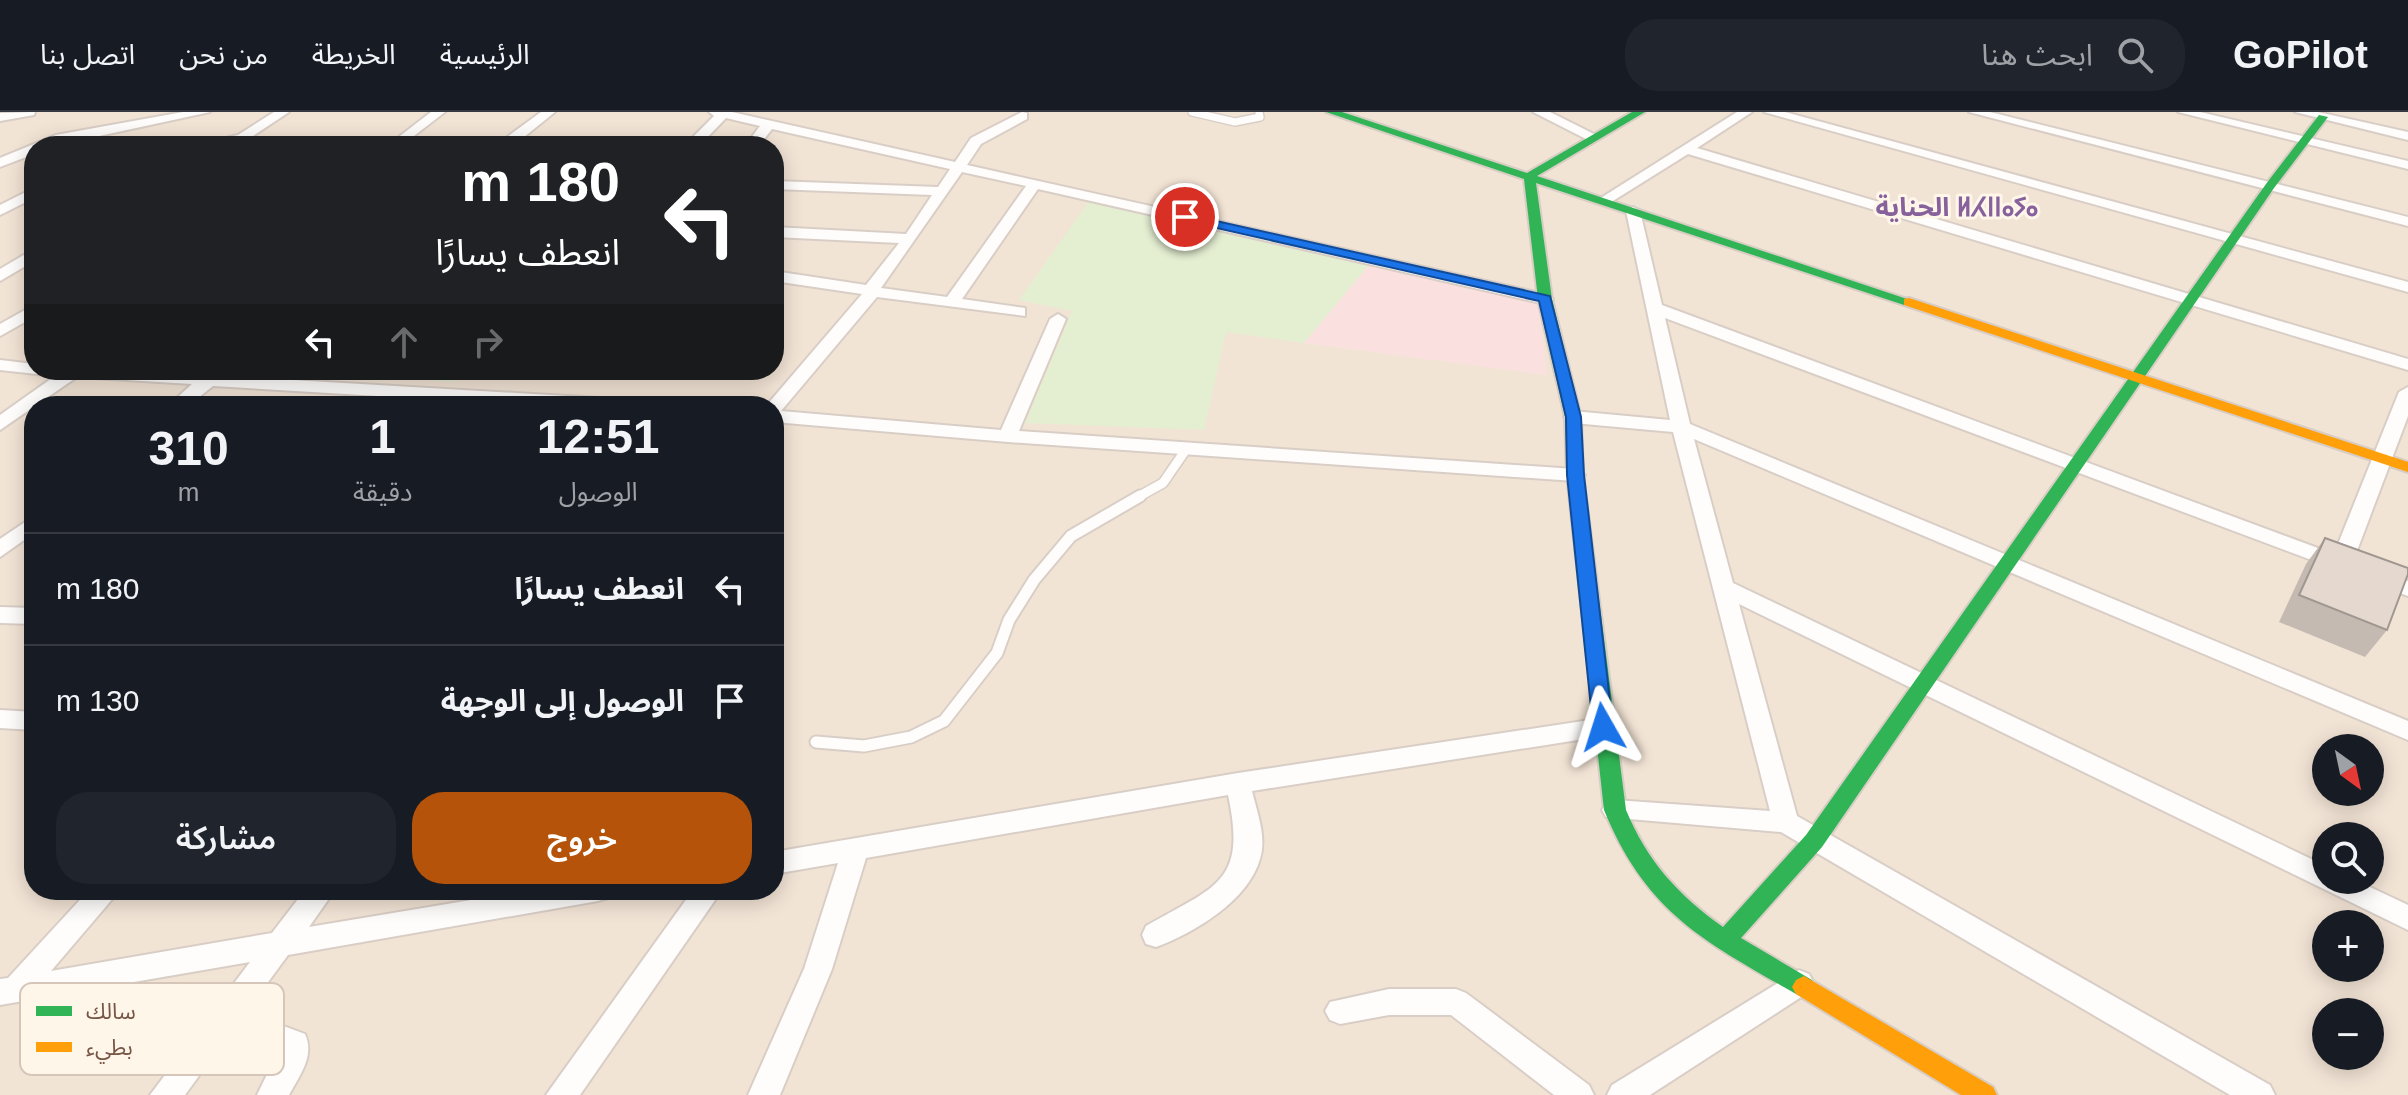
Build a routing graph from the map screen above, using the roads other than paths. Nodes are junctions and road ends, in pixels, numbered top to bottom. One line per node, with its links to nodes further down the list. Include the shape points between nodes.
1 (29, 112): 19 (street)
2 (204, 112): 23 (street)
3 (283, 112): 24 (street)
4 (439, 112): 25 (street)
5 (549, 112): 26 (street)
6 (1004, 112): 37 (street, via 1022,116 976,141)
7 (1192, 112): 8 (lane, via 1233,123 1251,122)
8 (1259, 112)
9 (1331, 112): 38 (street)
10 (1539, 112): 30 (street)
11 (1640, 112): 30 (street)
12 (1746, 112): 32 (street)
13 (1770, 112): 50 (street)
14 (1975, 112): 41 (street)
15 (2184, 112): 31 (street)
16 (2301, 112): 20 (street)
17 (2390, 112): 22 (street)
18 (719, 113): 21 (street); 27 (street)
19 (0, 117)
20 (2323, 117): 22 (street); 31 (street)
21 (769, 124): 28 (street); 37 (street)
22 (2387, 132): 29 (street)
23 (72, 136)
24 (245, 136)
25 (405, 136)
26 (517, 136)
27 (699, 136)
28 (760, 136)
29 (2408, 136)
30 (1593, 137): 38 (street)
31 (2307, 141): 36 (street); 41 (street)
32 (1686, 149): 44 (street); 57 (street)
33 (24, 153): 34 (street)
34 (3, 160): 35 (street)
35 (24, 161)
36 (2408, 165)
37 (960, 166): 39 (street); 42 (street)
38 (1529, 176): 44 (street); 56 (street)
39 (1035, 183): 56 (street); 58 (street)
40 (784, 185): 42 (street)
41 (2270, 186): 47 (street); 50 (street)
42 (943, 191): 49 (street)
43 (24, 198): 45 (street)
44 (1603, 201): 46 (street)
45 (0, 211)
46 (1633, 211): 59 (street); 67 (street)
47 (2408, 222)
48 (784, 233): 49 (street)
49 (910, 239): 55 (street)
50 (2234, 240): 54 (street); 57 (street)
51 (24, 260): 52 (street)
52 (0, 276)
53 (784, 278): 55 (street)
54 (2408, 287)
55 (871, 291): 58 (street); 75 (street)
56 (1545, 299): 78 (street)
57 (2194, 300): 65 (street); 67 (street)
58 (952, 301): 60 (street)
59 (1654, 308): 80 (street); 84 (street)
60 (1019, 312)
61 (24, 316): 63 (street)
62 (1058, 319): 81 (street)
63 (0, 331)
64 (0, 365): 66 (street)
65 (2408, 365)
66 (24, 368)
67 (2140, 377): 83 (street); 84 (street)
68 (62, 380): 72 (street)
69 (209, 380): 73 (street)
70 (281, 380): 74 (street)
71 (2408, 392): 83 (street)
72 (39, 396)
73 (189, 396)
74 (454, 396)
75 (784, 396)
76 (24, 407): 79 (street)
77 (784, 417): 81 (street)
78 (1573, 417): 80 (street); 86 (street)
79 (0, 424)
80 (1681, 427): 90 (street); 91 (street)
81 (1008, 436): 82 (street)
82 (1187, 448): 86 (street); 100 (lane, via 1163,483 1071,536 1034,580 1009,620 997,653 944,721 911,737 864,746)
83 (2381, 458): 85 (street); 89 (street)
84 (2076, 465): 89 (street); 90 (street)
85 (2408, 467)
86 (1575, 475): 98 (street)
87 (24, 530): 88 (street)
88 (0, 550)
89 (2341, 564): 92 (street)
90 (2007, 566): 95 (street); 99 (street)
91 (1721, 586): 95 (street); 103 (street)
92 (2408, 589)
93 (0, 615): 94 (street)
94 (24, 616)
95 (1924, 684): 104 (street); 107 (street)
96 (0, 719): 97 (street)
97 (24, 720)
98 (1603, 727): 101 (street); 102 (street)
99 (2408, 731)
100 (816, 742)
101 (1238, 783): 105 (street); 114 (street, via 1249,844 1246,864 1218,896)
102 (1615, 810): 103 (street); 115 (street, via 1644,873 1676,906)
103 (1786, 822): 104 (street)
104 (1814, 841): 115 (street); 133 (street)
105 (855, 850): 106 (street); 129 (street, via 818,969)
106 (784, 861)
107 (2312, 871)
108 (2359, 894): 113 (street)
109 (96, 900): 120 (street)
110 (314, 900): 116 (street)
111 (543, 900): 116 (street)
112 (701, 900): 128 (street)
113 (2408, 918)
114 (1156, 935)
115 (1725, 940): 119 (street)
116 (282, 947): 117 (street); 118 (street)
117 (53, 983)
118 (253, 983)
119 (1799, 983): 131 (street); 132 (street)
120 (8, 990)
121 (1340, 1011): 130 (street, via 1389,1002 1456,1002)
122 (284, 1040): 124 (street, via 294,1044)
123 (181, 1075): 126 (street)
124 (284, 1075)
125 (284, 1075): 127 (street)
126 (166, 1095)
127 (273, 1095)
128 (562, 1095)
129 (764, 1095)
130 (1578, 1095)
131 (1623, 1095)
132 (1984, 1095)
133 (2259, 1095)

